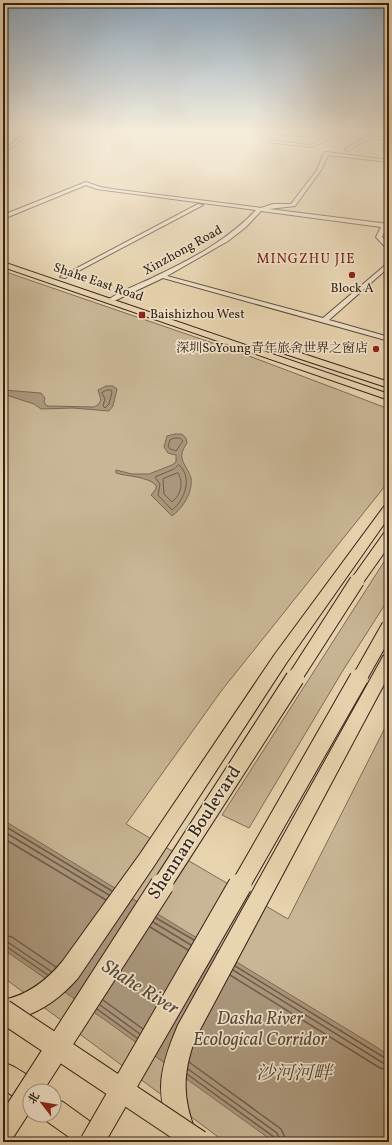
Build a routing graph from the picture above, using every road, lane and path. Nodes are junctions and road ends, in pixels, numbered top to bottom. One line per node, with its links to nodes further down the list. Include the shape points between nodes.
1 (80, 185): 6 (street)
2 (92, 185): 5 (street)
3 (307, 185): 5 (street, via 292,205)
4 (200, 205): 13 (street)
5 (259, 210): 7 (street); 12 (street, Xinzhong Road, via 226,240)
6 (3, 217)
7 (387, 226): 8 (street, via 379,237)
8 (389, 248)
9 (3, 257): 13 (main road, Shahe East Road)
10 (3, 264): 15 (main road, Shahe East Road)
11 (389, 264): 16 (street)
12 (162, 276): 14 (street, Xinzhong Road); 16 (street)
13 (63, 277): 14 (main road, Shahe East Road)
14 (120, 296): 15 (street, Xinzhong Road); 17 (main road, Shahe East Road)
15 (110, 301): 21 (main road, Shahe East Road)
16 (324, 321): 18 (street)
17 (245, 338)
18 (389, 339)
19 (260, 342): 20 (main road)
20 (389, 385)
21 (389, 397)
22 (389, 508): 26 (main road, via 281,658 147,860 60,983 30,1004)
23 (389, 536): 30 (main road, Shennan Boulevard, bridge)
24 (389, 626): 31 (main road, bridge)
25 (389, 660): 33 (main road, bridge, via 178,1051 173,1070 173,1103)
26 (3, 1011): 34 (main road, bridge)
27 (3, 1074): 28 (main road)
28 (22, 1087)
29 (62, 1117): 32 (main road)
30 (3, 1132)
31 (92, 1142)
32 (97, 1142)
33 (188, 1142)
34 (199, 1142)

